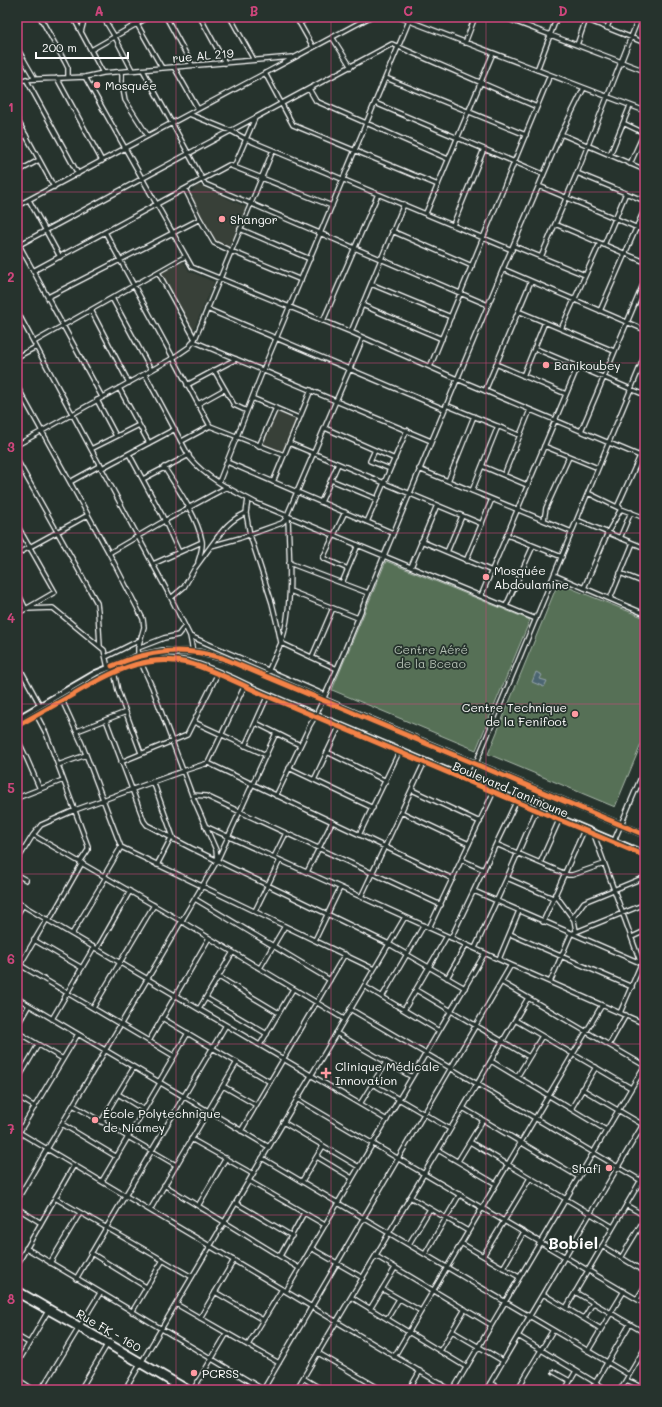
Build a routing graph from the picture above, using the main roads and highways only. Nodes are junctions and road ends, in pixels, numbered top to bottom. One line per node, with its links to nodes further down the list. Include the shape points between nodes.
1 (17, 719): 3 (main road, Boulevard Tanimoune, via 96,673 138,656 162,651 207,654 266,676)
2 (17, 724): 4 (main road, Boulevard Tanimoune, via 114,671 141,662 187,662)
3 (645, 835)
4 (645, 854)
5 (17, 1289): 7 (main road, Rue FK - 160)
6 (17, 1294): 7 (main road, Rue FK - 160)
7 (79, 1326): 8 (main road, Rue FK - 160); 8 (main road, Rue FK - 160)
8 (141, 1363): 9 (main road, Rue FK - 160); 10 (main road, Rue FK - 160)
9 (182, 1390)
10 (192, 1390)

